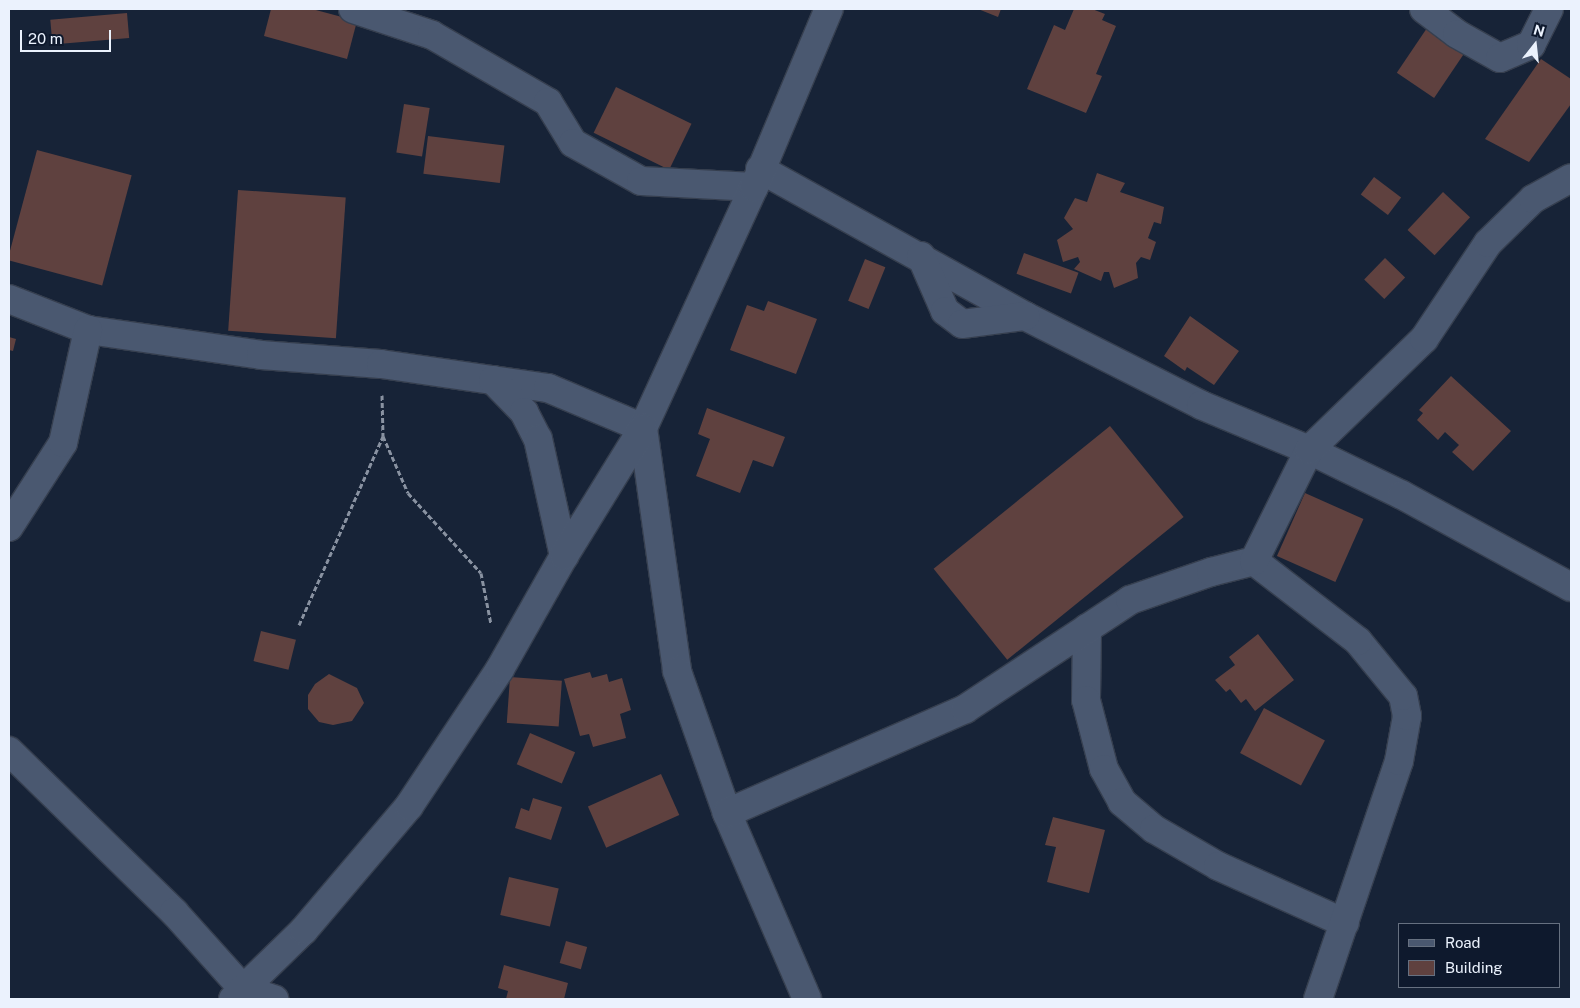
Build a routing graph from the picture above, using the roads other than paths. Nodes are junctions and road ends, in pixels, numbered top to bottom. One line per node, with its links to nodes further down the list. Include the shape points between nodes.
1 (353, 9): 5 (street, via 432,35 548,102 573,143 641,181)
2 (829, 9): 5 (street)
3 (1424, 9): 4 (street, via 1457,34 1500,58 1531,46)
4 (1549, 9)
5 (757, 178): 7 (street); 12 (street)
6 (1571, 178): 13 (street, via 1533,199 1488,243 1424,339)
7 (921, 256): 9 (street); 9 (street, via 945,311 962,324)
8 (9, 299): 10 (street)
9 (1025, 316): 13 (street, via 1201,404)
10 (88, 330): 11 (street, via 261,355 381,364); 14 (street, via 63,443)
11 (493, 380): 12 (street, via 548,388); 15 (street, via 524,412 538,439)
12 (643, 428): 15 (street); 20 (street, via 676,671)
13 (1309, 450): 16 (street); 17 (street, via 1402,495)
14 (9, 527)
15 (564, 556): 22 (street, via 500,669 409,806 304,930)
16 (1254, 562): 18 (street, via 1211,572 1130,600); 21 (street, via 1358,641 1403,696 1407,716 1399,761)
17 (1571, 588)
18 (1087, 628): 20 (street, via 965,709); 21 (street, via 1086,700 1104,769 1122,802 1154,829 1218,866)
19 (9, 751): 22 (street, via 174,912)
20 (727, 814): 24 (street)
21 (1345, 923): 25 (street)
22 (238, 994): 23 (street)
23 (274, 999)
24 (807, 999)
25 (1318, 999)

